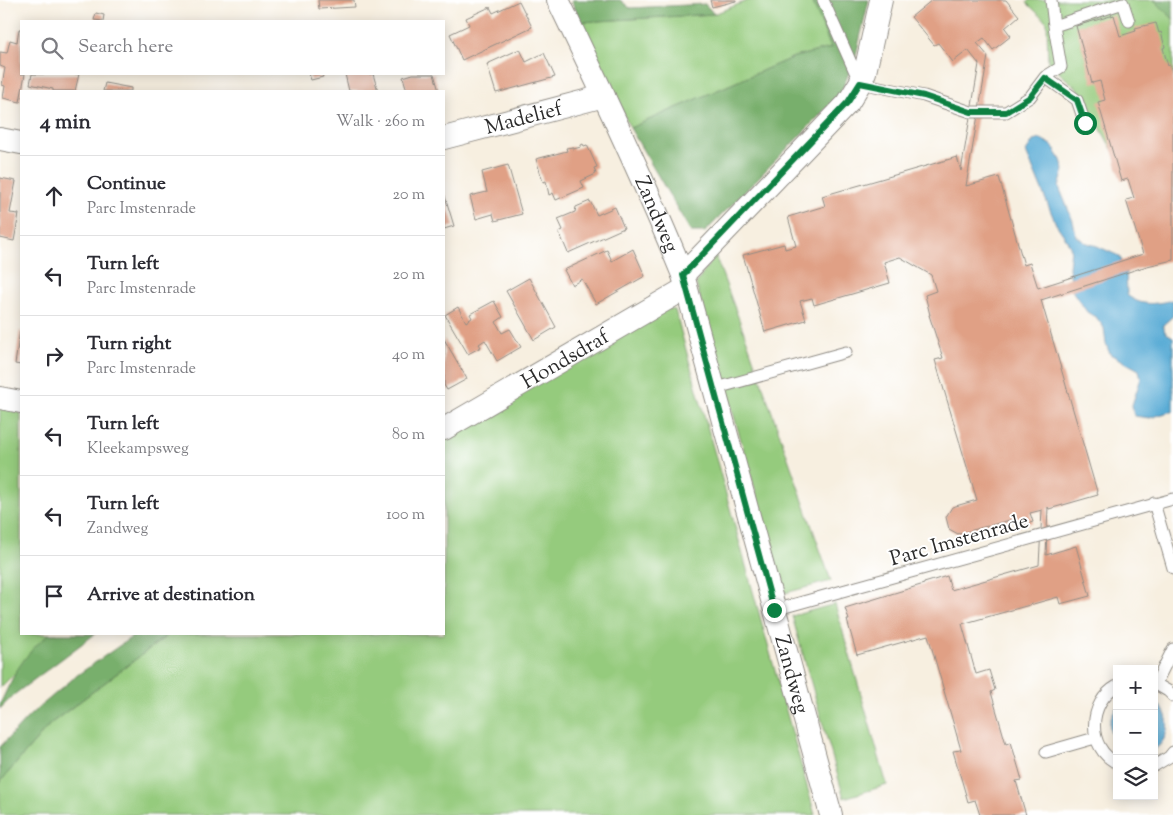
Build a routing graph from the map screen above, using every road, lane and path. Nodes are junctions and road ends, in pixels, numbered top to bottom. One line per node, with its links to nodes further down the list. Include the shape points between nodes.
1 (558, 0): 9 (street, Zandweg)
2 (823, 0): 8 (lane)
3 (881, 0): 8 (street, Hondsdraf, via 868,62)
4 (1051, 0): 6 (lane)
5 (1130, 22): 6 (lane, via 1123,3)
6 (1054, 26): 7 (lane, via 1062,66)
7 (1045, 78): 8 (lane, via 1030,97 1006,112 971,112 924,96); 10 (lane, via 1077,100)
8 (860, 83): 14 (street, Hondsdraf, via 848,102)
9 (604, 96): 11 (street, Madelief); 14 (street, Zandweg, via 663,226)
10 (1085, 123)
11 (445, 138)
12 (0, 139): 13 (street)
13 (20, 143)
14 (684, 282): 16 (street, Zandweg); 19 (street, Hondsdraf)
15 (846, 352): 16 (lane)
16 (713, 389): 23 (street, Zandweg)
17 (0, 398): 18 (street)
18 (20, 402)
19 (445, 427)
20 (1173, 499): 21 (lane, Parc Imstenrade)
21 (1154, 503): 22 (lane); 23 (lane, Parc Imstenrade)
22 (1173, 568)
23 (774, 610): 34 (street, Zandweg)
24 (1173, 649): 25 (lane)
25 (1158, 677)
26 (1158, 685): 28 (lane)
27 (1113, 689): 29 (lane, via 1103,696 1096,709)
28 (1173, 696)
29 (1096, 738): 30 (lane); 32 (lane, via 1102,751)
30 (1046, 752)
31 (1173, 752): 33 (lane)
32 (1113, 760)
33 (1158, 764)
34 (831, 815)

